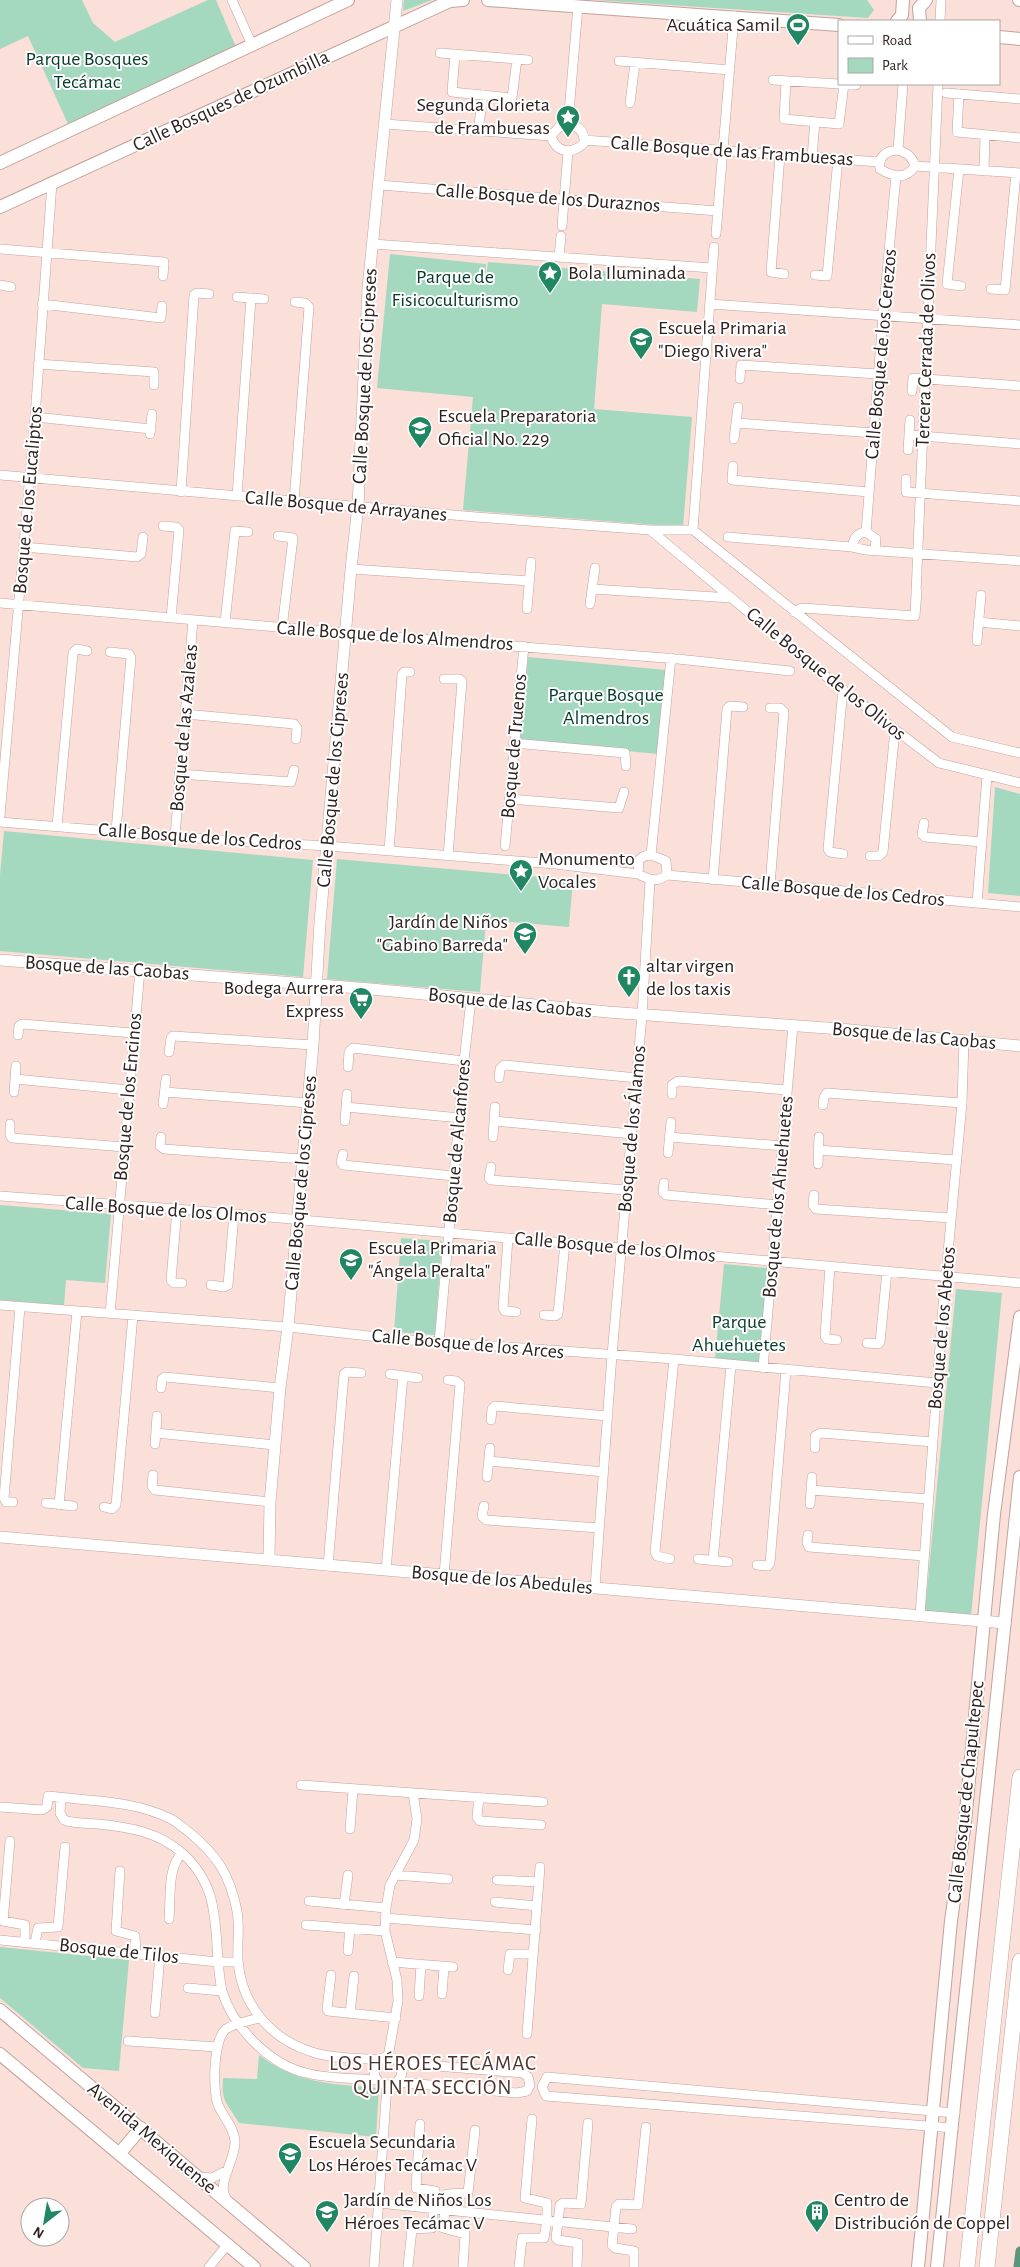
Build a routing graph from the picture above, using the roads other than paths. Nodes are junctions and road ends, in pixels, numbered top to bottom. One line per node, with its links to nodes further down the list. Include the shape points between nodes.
1 (232, 0): 18 (street)
2 (348, 0): 18 (main road, Calle Bosques de Ozumbilla)
3 (397, 0): 15 (street, Calle Bosque de los Cipreses)
4 (463, 0): 15 (main road, Calle Bosques de Ozumbilla, via 450,1)
5 (488, 0): 9 (main road)
6 (903, 0): 11 (main road, via 902,15)
7 (926, 0): 12 (main road, via 919,8)
8 (941, 0): 13 (street)
9 (578, 6): 10 (main road); 39 (street)
10 (734, 16): 14 (main road); 25 (street)
11 (898, 20)
12 (920, 20)
13 (940, 20)
14 (838, 25)
15 (395, 26): 38 (street, Calle Bosque de los Cipreses); 58 (main road, Calle Bosques de Ozumbilla)
16 (1000, 37): 17 (main road)
17 (1020, 38)
18 (252, 45): 52 (main road, Calle Bosques de Ozumbilla)
19 (440, 53): 20 (street)
20 (455, 54): 21 (street); 34 (street, via 452,92)
21 (517, 60): 22 (street); 34 (street, via 512,98)
22 (528, 60)
23 (619, 61): 24 (street)
24 (635, 63): 25 (street); 36 (street)
25 (730, 70): 47 (street)
26 (773, 80): 27 (street)
27 (786, 81): 28 (street); 37 (street, via 784,119)
28 (838, 84)
29 (844, 85): 37 (street, via 839,124)
30 (903, 85): 45 (street)
31 (938, 85): 138 (street, Tercera Cerrada de Olivos)
32 (946, 93): 33 (street)
33 (959, 94): 35 (street); 41 (street, via 956,132)
34 (483, 95): 40 (street)
35 (1020, 99)
36 (630, 103)
37 (815, 122): 49 (street)
38 (385, 124): 40 (street); 59 (street, Calle Bosque de los Cipreses)
39 (568, 124): 42 (street, via 560,126); 44 (street, via 581,130)
40 (478, 131): 42 (street)
41 (985, 135): 43 (street); 55 (street)
42 (551, 136): 46 (street, via 557,147)
43 (1020, 138)
44 (584, 140): 46 (street, via 579,148); 47 (street, Calle Bosque de las Frambuesas)
45 (898, 150): 51 (street, via 882,156); 53 (street, via 907,153)
46 (568, 151): 60 (street)
47 (723, 151): 48 (street, Calle Bosque de las Frambuesas); 62 (street)
48 (780, 155): 49 (street, Calle Bosque de las Frambuesas); 70 (street, via 771,272)
49 (812, 157): 50 (street, Calle Bosque de las Frambuesas)
50 (838, 159): 51 (street, Calle Bosque de las Frambuesas); 71 (street, via 827,276)
51 (879, 162): 57 (street, via 880,169)
52 (0, 163)
53 (915, 166): 54 (street); 57 (street, via 911,173)
54 (959, 169): 55 (street); 74 (street, via 947,284)
55 (984, 171): 56 (street)
56 (1018, 173): 76 (street, via 1004,290)
57 (896, 176): 85 (street, Calle Bosque de los Cerezos)
58 (52, 183): 61 (main road, Calle Bosques de Ozumbilla); 67 (street, Bosque de los Eucaliptos)
59 (379, 185): 60 (street, Calle Bosque de los Duraznos); 64 (street, Calle Bosque de los Cipreses)
60 (564, 200): 62 (street, Calle Bosque de los Duraznos); 68 (street)
61 (0, 207)
62 (718, 212): 63 (street)
63 (716, 234)
64 (373, 244): 68 (street); 112 (street, Calle Bosque de los Cipreses)
65 (714, 247): 69 (street)
66 (0, 249): 67 (street)
67 (46, 253): 72 (street, via 164,262); 82 (street, Bosque de los Eucaliptos)
68 (559, 257): 69 (street)
69 (712, 268): 83 (street)
70 (784, 274)
71 (815, 275)
72 (163, 276)
73 (0, 285): 75 (street)
74 (961, 286)
75 (11, 287)
76 (991, 289)
77 (209, 294): 107 (street, via 194,295)
78 (236, 297): 79 (street)
79 (251, 298): 80 (street); 109 (street)
80 (264, 300)
81 (295, 302): 110 (street, via 309,307)
82 (42, 304): 84 (street, via 161,318); 87 (street, Bosque de los Eucaliptos)
83 (710, 304): 85 (street); 115 (street)
84 (162, 306)
85 (883, 316): 86 (street); 88 (street, Calle Bosque de los Cerezos)
86 (1020, 326)
87 (38, 364): 90 (street, via 154,372); 95 (street, Bosque de los Eucaliptos)
88 (878, 374): 89 (street, via 741,365); 98 (street, Calle Bosque de los Cerezos)
89 (740, 379)
90 (154, 384)
91 (1020, 386): 92 (street, via 913,378)
92 (912, 391)
93 (738, 407): 97 (street)
94 (152, 414): 95 (street, via 151,432)
95 (35, 417): 105 (street, Bosque de los Eucaliptos)
96 (910, 420): 99 (street)
97 (736, 423): 98 (street); 100 (street)
98 (874, 433): 108 (street, Calle Bosque de los Cerezos)
99 (909, 435): 101 (street); 102 (street)
100 (734, 439)
101 (1020, 444)
102 (908, 450)
103 (733, 466): 108 (street, via 732,480)
104 (0, 475): 105 (street, Calle Bosque de Arrayanes)
105 (28, 477): 107 (street, Calle Bosque de Arrayanes); 122 (street, Bosque de los Eucaliptos)
106 (906, 479): 111 (street, via 906,492)
107 (181, 492): 109 (street, Calle Bosque de Arrayanes)
108 (869, 492): 117 (street, Calle Bosque de los Cerezos)
109 (237, 496): 110 (street, Calle Bosque de Arrayanes)
110 (294, 501): 112 (street, Calle Bosque de Arrayanes)
111 (1020, 501)
112 (358, 506): 114 (street, Calle Bosque de Arrayanes); 127 (street, Calle Bosque de los Cipreses)
113 (163, 526): 139 (street, via 179,530)
114 (650, 530): 115 (street, Calle Bosque de Arrayanes); 132 (street, Calle Bosque de los Olivos)
115 (693, 530): 137 (street, Calle Bosque de los Olivos)
116 (248, 532): 141 (street, via 235,531)
117 (866, 532): 121 (street, via 857,535); 123 (street, via 876,540)
118 (143, 536): 122 (street, via 141,554 137,557)
119 (278, 536): 144 (street, via 293,538)
120 (728, 537): 121 (street)
121 (852, 546): 123 (street)
122 (24, 547): 135 (street, Bosque de los Eucaliptos)
123 (875, 550): 124 (street)
124 (1020, 561)
125 (531, 562): 128 (street)
126 (595, 568): 129 (street)
127 (351, 569): 128 (street); 145 (street, Calle Bosque de los Cipreses)
128 (529, 581): 136 (street)
129 (593, 588): 132 (street); 134 (street)
130 (917, 592): 138 (street)
131 (981, 595): 142 (street)
132 (731, 598): 154 (street, Calle Bosque de los Olivos)
133 (0, 603): 135 (street, Calle Bosque de los Almendros)
134 (590, 604)
135 (19, 605): 139 (street, Calle Bosque de los Almendros); 169 (street, Bosque de los Eucaliptos)
136 (527, 609)
137 (794, 612): 138 (street, via 802,608); 161 (street, Calle Bosque de los Olivos, via 952,737)
138 (915, 616)
139 (171, 618): 140 (street, Calle Bosque de los Almendros)
140 (193, 620): 141 (street, Calle Bosque de los Almendros); 157 (street, Bosque de las Azaleas)
141 (225, 622): 144 (street, Calle Bosque de los Almendros)
142 (978, 622): 143 (street); 146 (street)
143 (1020, 626)
144 (282, 628): 145 (street, Calle Bosque de los Almendros)
145 (346, 634): 147 (street, Calle Bosque de los Almendros); 176 (street, Calle Bosque de los Cipreses)
146 (977, 641)
147 (524, 646): 150 (street, Calle Bosque de los Almendros); 160 (street, Bosque de Truenos)
148 (87, 651): 172 (street, via 77,649 73,653)
149 (110, 652): 173 (street, via 129,654 131,658)
150 (671, 658): 151 (street, Calle Bosque de los Almendros); 179 (street)
151 (790, 671)
152 (410, 672): 178 (street, via 402,675)
153 (444, 679): 181 (street, via 462,682)
154 (843, 689): 158 (street, Calle Bosque de los Olivos); 180 (street, via 828,849)
155 (743, 707): 185 (street, via 730,706 727,709)
156 (770, 708): 187 (street, via 780,708 784,712)
157 (185, 714): 159 (street, via 294,724); 164 (street, Bosque de las Azaleas)
158 (895, 730): 165 (street, Calle Bosque de los Olivos, via 940,763); 182 (street, via 883,852 879,856)
159 (296, 739)
160 (514, 743): 162 (street, via 625,753); 168 (street, Bosque de Truenos)
161 (1020, 753)
162 (626, 766)
163 (294, 770): 164 (street, via 291,782)
164 (179, 774): 174 (street, Bosque de las Azaleas)
165 (987, 775): 166 (street, Calle Bosque de los Olivos); 175 (street)
166 (1020, 783)
167 (624, 792): 168 (street, via 619,808)
168 (510, 800): 177 (street, Bosque de Truenos)
169 (0, 816)
170 (0, 822): 172 (street, Calle Bosque de los Cedros)
171 (924, 823): 175 (street, via 922,834 925,837)
172 (57, 826): 173 (street, Calle Bosque de los Cedros)
173 (116, 831): 174 (street, Calle Bosque de los Cedros)
174 (175, 836): 176 (street, Calle Bosque de los Cedros)
175 (982, 842): 188 (street)
176 (328, 846): 178 (street, Calle Bosque de los Cedros); 192 (street, Calle Bosque de los Cipreses)
177 (505, 846)
178 (389, 851): 181 (street, Calle Bosque de los Cedros)
179 (651, 854): 183 (street, via 639,860); 184 (street, via 666,861)
180 (843, 854)
181 (448, 856): 183 (street, Calle Bosque de los Cedros)
182 (870, 856)
183 (638, 874): 186 (street)
184 (667, 874): 185 (street, Calle Bosque de los Cedros); 186 (street, via 661,880)
185 (713, 880): 187 (street, Calle Bosque de los Cedros)
186 (650, 881): 194 (street, Bosque de los Álamos)
187 (770, 885): 188 (street, Calle Bosque de los Cedros)
188 (977, 903): 189 (street, Calle Bosque de los Cedros)
189 (1020, 907)
190 (0, 960): 191 (street, Bosque de las Caobas)
191 (140, 970): 192 (street, Bosque de las Caobas); 196 (street, Bosque de los Encinos)
192 (316, 986): 193 (street, Bosque de las Caobas); 199 (street, Calle Bosque de los Cipreses)
193 (471, 1000): 194 (street, Bosque de las Caobas); 202 (street, Bosque de Alcanfores)
194 (642, 1015): 195 (street, Bosque de las Caobas); 206 (street, Bosque de los Álamos)
195 (793, 1025): 198 (street, Bosque de las Caobas); 210 (street, Bosque de los Ahuehuetes)
196 (133, 1033): 197 (street, via 22,1024); 209 (street, Bosque de los Encinos)
197 (18, 1036)
198 (964, 1040): 200 (street, Bosque de las Caobas); 216 (street, Bosque de los Abetos)
199 (313, 1045): 201 (street, via 173,1036); 215 (street, Calle Bosque de los Cipreses)
200 (1020, 1046)
201 (168, 1052)
202 (464, 1060): 204 (street, via 353,1048 349,1052); 221 (street, Bosque de Alcanfores)
203 (16, 1066): 207 (street)
204 (348, 1067)
205 (499, 1078): 206 (street, via 504,1065)
206 (634, 1078): 226 (street, Bosque de los Álamos)
207 (15, 1079): 209 (street); 211 (street)
208 (166, 1079): 212 (street)
209 (129, 1090): 232 (street, Bosque de los Encinos)
210 (788, 1090): 214 (street, via 678,1081 672,1085); 231 (street, Bosque de los Ahuehuetes)
211 (14, 1092)
212 (165, 1092): 215 (street); 217 (street)
213 (347, 1094): 219 (street)
214 (672, 1094)
215 (308, 1103): 236 (street, Calle Bosque de los Cipreses)
216 (962, 1103): 218 (street, via 827,1093); 237 (street, Bosque de los Abetos)
217 (163, 1104)
218 (823, 1105)
219 (346, 1107): 221 (street); 223 (street)
220 (495, 1107): 222 (street)
221 (460, 1118): 240 (street, Bosque de Alcanfores)
222 (494, 1121): 226 (street); 229 (street)
223 (345, 1122)
224 (671, 1122): 230 (street)
225 (10, 1124): 232 (street, via 12,1138)
226 (627, 1134): 242 (street, Bosque de los Álamos)
227 (819, 1136): 233 (street)
228 (161, 1137): 236 (street, via 160,1146 164,1150)
229 (493, 1137)
230 (670, 1137): 231 (street); 234 (street)
231 (783, 1146): 245 (street, Bosque de los Ahuehuetes)
232 (124, 1147): 246 (street, Bosque de los Encinos)
233 (818, 1150): 237 (street); 238 (street)
234 (668, 1152)
235 (342, 1154): 240 (street, via 343,1165)
236 (302, 1159): 250 (street, Calle Bosque de los Cipreses)
237 (956, 1160): 249 (street, Bosque de los Abetos)
238 (818, 1164)
239 (491, 1167): 242 (street, via 489,1178 492,1180)
240 (454, 1176): 251 (street, Bosque de Alcanfores)
241 (664, 1183): 245 (street, via 666,1195)
242 (627, 1190): 254 (street, Bosque de los Álamos)
243 (814, 1195): 249 (street, via 816,1209)
244 (0, 1196): 246 (street, Calle Bosque de los Olmos)
245 (778, 1205): 255 (street, Bosque de los Ahuehuetes)
246 (120, 1206): 247 (street, Calle Bosque de los Olmos); 266 (street, Bosque de los Encinos)
247 (177, 1209): 248 (street, Calle Bosque de los Olmos); 260 (street, via 172,1280)
248 (234, 1214): 250 (street, Calle Bosque de los Olmos); 261 (street, via 228,1285)
249 (951, 1218): 258 (street, Bosque de los Abetos)
250 (297, 1220): 251 (street, Calle Bosque de los Olmos); 270 (street, Calle Bosque de los Cipreses)
251 (448, 1234): 252 (street, Calle Bosque de los Olmos); 272 (street, Bosque de Alcanfores)
252 (508, 1238): 253 (street, Calle Bosque de los Olmos); 265 (street, via 503,1308)
253 (566, 1243): 254 (street, Calle Bosque de los Olmos); 268 (street, via 558,1314)
254 (622, 1248): 255 (street, Calle Bosque de los Olmos); 274 (street, Bosque de los Álamos)
255 (773, 1261): 256 (street, Calle Bosque de los Olmos); 277 (street, Bosque de los Ahuehuetes)
256 (830, 1266): 257 (street, Calle Bosque de los Olmos); 271 (street, via 825,1336)
257 (887, 1271): 258 (street, Calle Bosque de los Olmos); 273 (street, via 880,1342)
258 (946, 1276): 259 (street, Calle Bosque de los Olmos); 284 (street, Bosque de los Abetos)
259 (1020, 1282)
260 (182, 1283)
261 (211, 1285)
262 (0, 1305): 263 (street, Calle Bosque de los Arces)
263 (20, 1307): 264 (street, Calle Bosque de los Arces); 304 (street, via 4,1498 6,1502)
264 (77, 1311): 266 (street, Calle Bosque de los Arces); 307 (street)
265 (516, 1312)
266 (110, 1314): 267 (street, Calle Bosque de los Arces)
267 (132, 1315): 270 (street, Calle Bosque de los Arces); 311 (street, via 116,1505 112,1509)
268 (544, 1315)
269 (1020, 1317): 327 (main road, Calle Bosque de Chapultepec, via 994,1514)
270 (288, 1327): 272 (street, Calle Bosque de los Arces); 286 (street, Calle Bosque de los Cipreses)
271 (837, 1340)
272 (439, 1342): 274 (street, Calle Bosque de los Arces)
273 (867, 1343)
274 (612, 1355): 275 (street, Calle Bosque de los Arces); 288 (street, Bosque de los Álamos)
275 (674, 1359): 276 (street, Calle Bosque de los Arces); 317 (street, via 655,1552 657,1556)
276 (731, 1364): 277 (street, Calle Bosque de los Arces); 319 (street)
277 (763, 1368): 278 (street, Calle Bosque de los Arces)
278 (786, 1370): 284 (street, Calle Bosque de los Arces); 321 (street, via 770,1563 768,1566)
279 (362, 1373): 322 (street, via 344,1374)
280 (390, 1374): 281 (street)
281 (403, 1376): 282 (street); 323 (street)
282 (418, 1378)
283 (448, 1380): 324 (street, via 460,1384)
284 (937, 1383): 291 (street, Bosque de los Abetos)
285 (161, 1388): 286 (street, via 165,1377)
286 (280, 1388): 293 (street, Calle Bosque de los Cipreses)
287 (157, 1416): 290 (street)
288 (608, 1416): 289 (street, via 495,1406); 297 (street, Bosque de los Álamos)
289 (491, 1420)
290 (156, 1433): 292 (street); 293 (street)
291 (933, 1442): 295 (street, via 821,1433 815,1436); 303 (street, Bosque de los Abetos)
292 (155, 1444)
293 (275, 1445): 305 (street, Calle Bosque de los Cipreses)
294 (490, 1448): 296 (street)
295 (815, 1448)
296 (489, 1461): 297 (street); 299 (street)
297 (604, 1472): 312 (street, Bosque de los Álamos)
298 (153, 1475): 305 (street, via 155,1490)
299 (487, 1477)
300 (812, 1477): 302 (street)
301 (1020, 1477): 328 (main road, Calle Bosque de Chapultepec)
302 (811, 1490): 303 (street); 308 (street)
303 (928, 1499): 315 (street, Bosque de los Abetos)
304 (14, 1502)
305 (270, 1502): 316 (street, Calle Bosque de los Cipreses)
306 (46, 1503): 307 (street)
307 (59, 1504): 309 (street)
308 (810, 1504)
309 (73, 1506)
310 (484, 1506): 312 (street, via 482,1516 486,1520)
311 (104, 1507)
312 (600, 1528): 325 (street, Bosque de los Álamos)
313 (808, 1535): 315 (street, via 806,1543 809,1547)
314 (0, 1536): 316 (street, Bosque de los Abedules)
315 (924, 1556): 326 (street, Bosque de los Abetos)
316 (268, 1559): 322 (street, Bosque de los Abedules)
317 (670, 1559)
318 (698, 1559): 319 (street)
319 (713, 1561): 320 (street)
320 (728, 1562)
321 (757, 1565)
322 (328, 1566): 323 (street, Bosque de los Abedules)
323 (386, 1570): 324 (street, Bosque de los Abedules)
324 (444, 1575): 325 (street, Bosque de los Abedules)
325 (595, 1587): 326 (street, Bosque de los Abedules)
326 (920, 1615): 327 (street, Bosque de los Abedules)
327 (984, 1620): 328 (street, Bosque de los Abedules); 399 (main road, Calle Bosque de Chapultepec)
328 (1005, 1623): 400 (main road, Calle Bosque de Chapultepec)
329 (1020, 1777): 433 (highway)
330 (301, 1785): 331 (street)
331 (353, 1790): 332 (street); 338 (street)
332 (413, 1793): 334 (street); 344 (street, via 417,1818 414,1840)
333 (61, 1798): 336 (street, via 48,1796 47,1806 42,1810); 341 (street, via 60,1813 64,1820 142,1830); 369 (street, via 150,1810 173,1819 209,1848 230,1885 238,1913)
334 (479, 1798): 335 (street); 337 (street, via 477,1817 480,1820)
335 (543, 1802)
336 (0, 1807)
337 (541, 1825)
338 (350, 1829)
339 (10, 1841): 361 (street, via 3,1921 25,1925)
340 (65, 1847): 362 (street, via 58,1927 38,1928)
341 (182, 1853): 354 (street, via 173,1868); 368 (street, via 199,1873 210,1894 216,1916)
342 (540, 1867): 348 (street)
343 (120, 1871): 364 (street, via 116,1931 135,1936)
344 (395, 1874): 346 (street); 353 (street)
345 (348, 1875): 351 (street)
346 (448, 1879)
347 (497, 1880): 348 (street)
348 (539, 1882): 352 (street)
349 (309, 1902): 351 (street)
350 (495, 1902): 352 (street)
351 (344, 1905): 353 (street)
352 (537, 1906): 358 (street)
353 (386, 1908): 355 (street)
354 (169, 1918)
355 (385, 1918): 358 (street); 359 (street)
356 (306, 1925): 357 (street)
357 (350, 1928): 359 (street); 363 (street)
358 (536, 1930): 365 (street)
359 (385, 1931): 370 (street)
360 (0, 1940): 361 (street, Bosque de Tilos)
361 (25, 1942): 362 (street, Bosque de Tilos)
362 (35, 1943): 364 (street, Bosque de Tilos)
363 (348, 1951)
364 (136, 1953): 366 (street, Bosque de Tilos)
365 (534, 1954): 372 (street, via 510,1954); 385 (street)
366 (160, 1955): 368 (street, Bosque de Tilos); 380 (street)
367 (1020, 1961): 434 (highway)
368 (218, 1962): 369 (street, Bosque de Tilos); 376 (street)
369 (238, 1962): 382 (street, via 245,1991)
370 (392, 1962): 371 (street); 383 (street, via 397,1980)
371 (421, 1964): 377 (street, via 449,1967); 378 (street)
372 (508, 1970)
373 (331, 1975): 381 (street, via 327,2009)
374 (354, 1976): 381 (street)
375 (188, 1988): 376 (street)
376 (222, 1991): 384 (street)
377 (442, 1994)
378 (419, 1996)
379 (0, 2010): 407 (main road, Avenida Mexiquense)
380 (155, 2013)
381 (350, 2014): 383 (street)
382 (259, 2018): 384 (street); 389 (street, via 274,2032 312,2052 338,2057)
383 (396, 2018): 389 (street)
384 (239, 2024): 387 (street, via 225,2030); 391 (street, via 265,2051 297,2070)
385 (527, 2034)
386 (128, 2041): 387 (street)
387 (217, 2047): 411 (street, via 216,2098 232,2128 235,2142)
388 (0, 2054): 410 (main road, Avenida Mexiquense)
389 (384, 2058): 390 (street, via 395,2058); 391 (street, via 374,2069)
390 (400, 2063): 392 (street, via 402,2076); 392 (street, via 523,2073 530,2085 527,2090 517,2093)
391 (377, 2080): 394 (street)
392 (398, 2082): 394 (street)
393 (621, 2084): 395 (street); 396 (street); 396 (street, via 547,2077 542,2087 546,2096)
394 (387, 2085): 413 (street)
395 (715, 2092): 397 (street); 398 (street)
396 (620, 2102): 397 (street)
397 (715, 2109): 404 (street)
398 (911, 2109): 399 (street); 404 (street)
399 (934, 2111): 400 (street); 406 (main road, Calle Bosque de Chapultepec)
400 (954, 2113): 408 (main road, Calle Bosque de Chapultepec)
401 (532, 2119): 417 (street, via 525,2198 547,2203)
402 (588, 2123): 418 (street, via 581,2204 561,2204)
403 (420, 2124): 415 (street, via 416,2188 435,2191)
404 (910, 2125): 406 (street)
405 (646, 2126): 419 (street, via 638,2205 617,2205)
406 (932, 2126): 408 (street); 431 (main road, Calle Bosque de Chapultepec)
407 (140, 2128): 410 (main road); 412 (main road, Avenida Mexiquense)
408 (953, 2128): 432 (main road, Calle Bosque de Chapultepec)
409 (475, 2130): 416 (street, via 468,2193 449,2192)
410 (119, 2154): 421 (main road, Avenida Mexiquense)
411 (228, 2170): 412 (street, via 212,2178); 414 (street, via 224,2195)
412 (198, 2177): 414 (main road, Avenida Mexiquense)
413 (379, 2202): 415 (street); 425 (street)
414 (231, 2204): 424 (main road, Avenida Mexiquense)
415 (435, 2208): 416 (street); 426 (street, via 432,2228 412,2229)
416 (445, 2209): 417 (street); 427 (street, via 444,2230 465,2234)
417 (547, 2220): 418 (street); 428 (street, via 544,2238 522,2238)
418 (558, 2221): 419 (street); 429 (street, via 557,2239 579,2244)
419 (614, 2227): 420 (street); 430 (street, via 612,2245 635,2252)
420 (632, 2229)
421 (227, 2244): 422 (street); 423 (main road, Avenida Mexiquense)
422 (210, 2267)
423 (254, 2267)
424 (304, 2267)
425 (374, 2267)
426 (408, 2267)
427 (463, 2267)
428 (520, 2267)
429 (577, 2267)
430 (634, 2267)
431 (918, 2267)
432 (937, 2267)
433 (967, 2267)
434 (987, 2267)

